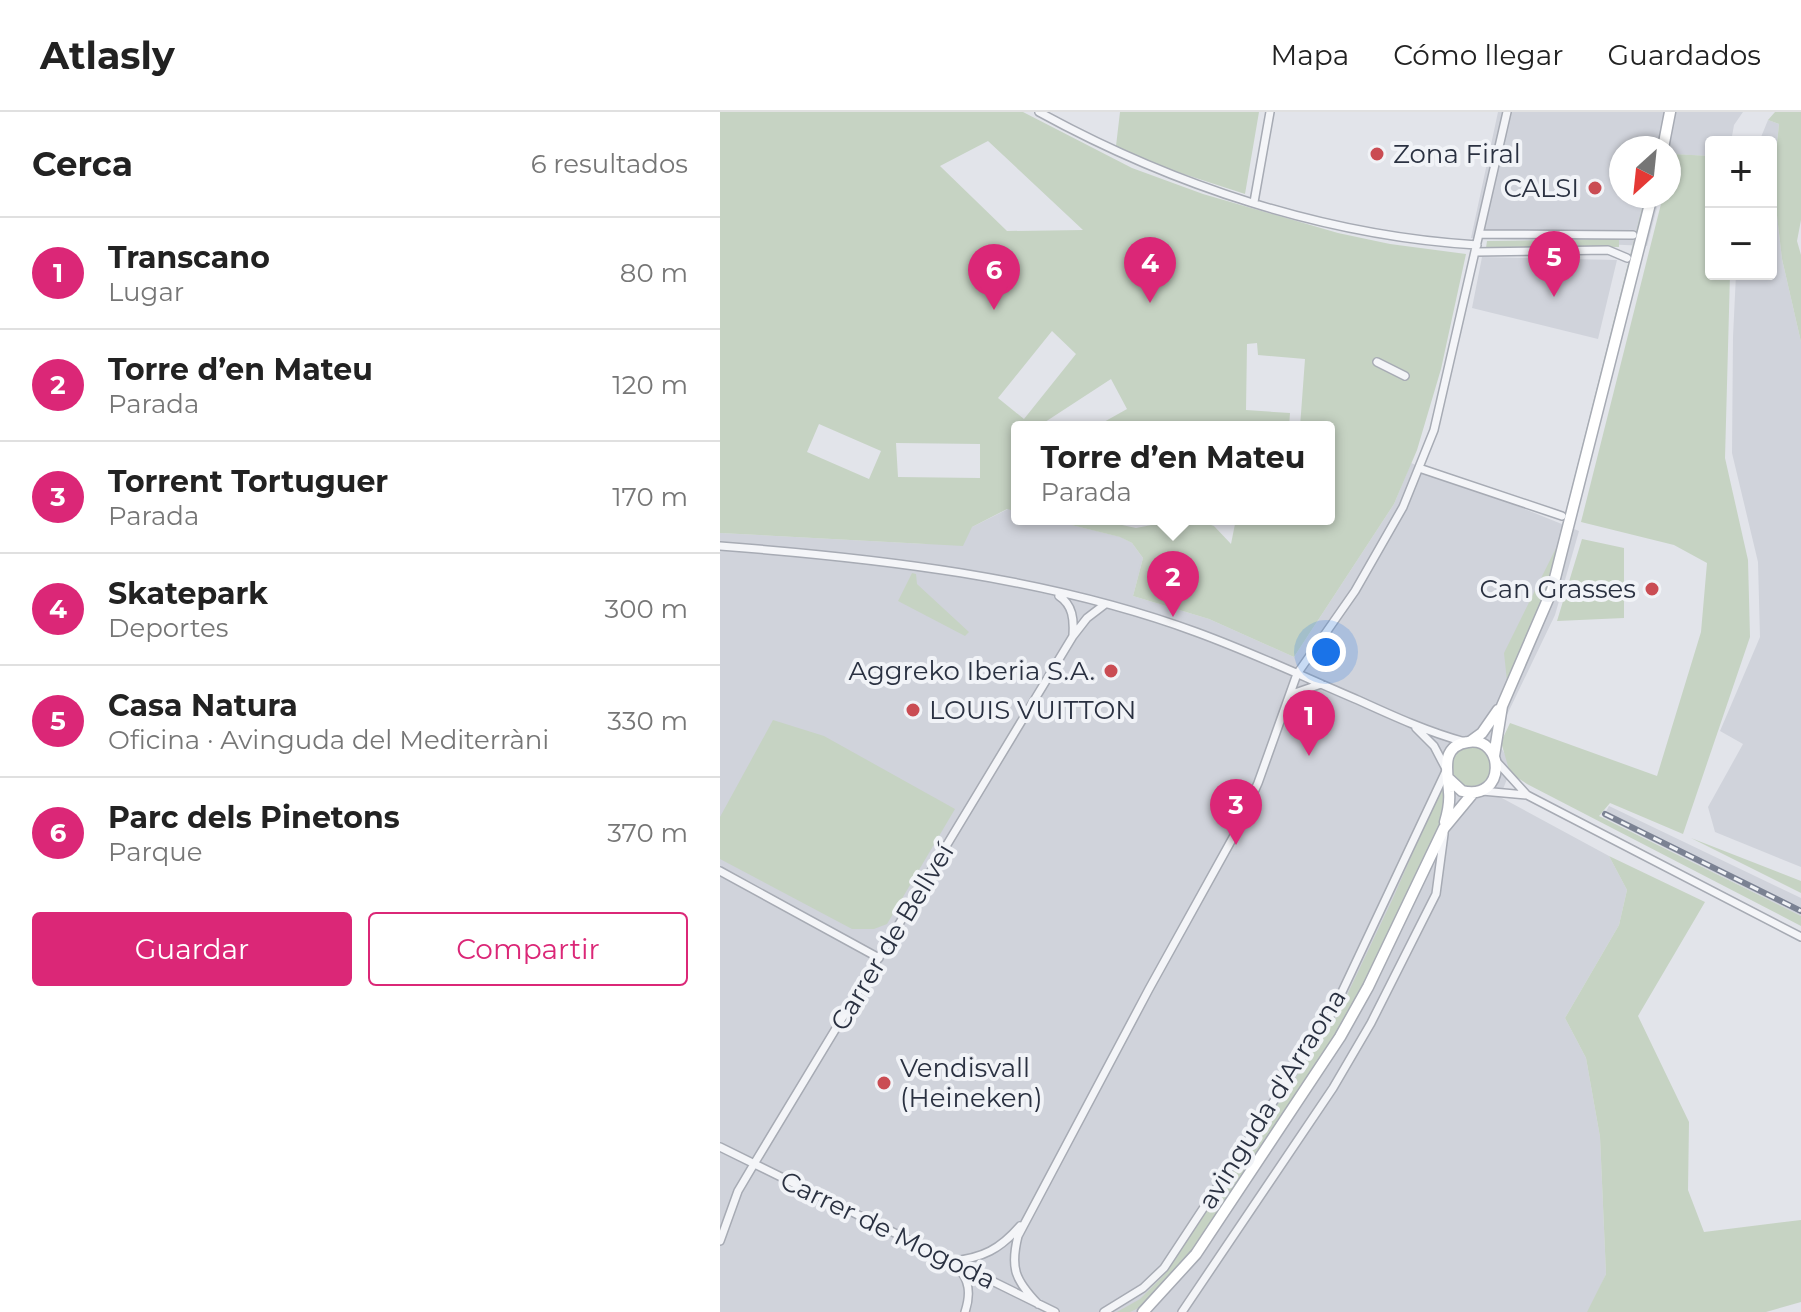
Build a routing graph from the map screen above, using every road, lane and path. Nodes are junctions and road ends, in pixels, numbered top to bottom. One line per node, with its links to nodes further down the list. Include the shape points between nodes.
1 (1039, 112): 6 (street, via 1159,170)
2 (1270, 112): 6 (street)
3 (1507, 112): 8 (street)
4 (1670, 112): 5 (main road)
5 (1665, 136)
6 (1254, 202): 10 (street, via 1368,232)
7 (1649, 208): 23 (main road, via 1552,590)
8 (1480, 234): 9 (street); 10 (street)
9 (1633, 235)
10 (1476, 248): 11 (street, via 1608,250); 14 (street, via 1434,430)
11 (1627, 258)
12 (1377, 362): 13 (street)
13 (1405, 376)
14 (1419, 468): 15 (street); 20 (street, via 1355,591)
15 (1562, 516)
16 (720, 546): 17 (street, via 930,568)
17 (1051, 591): 18 (street); 19 (street, via 1072,612)
18 (1104, 605): 19 (street, Carrer de Bellveí); 20 (street, via 1194,631)
19 (1073, 636): 33 (street, Carrer de Bellveí)
20 (1297, 674): 21 (street); 22 (street)
21 (1321, 684): 22 (street); 24 (street)
22 (1288, 701): 36 (street, via 1236,832)
23 (1502, 706): 25 (main road); 26 (main road)
24 (1411, 724): 25 (street); 27 (street, via 1434,746)
25 (1468, 742): 26 (main road, via 1481,744); 27 (main road, via 1451,750)
26 (1495, 758): 28 (main road, via 1493,779); 29 (street)
27 (1446, 772): 28 (main road, via 1458,789); 30 (main road, via 1449,802); 42 (street, avinguda d'Arraona, via 1333,1011 1164,1268)
28 (1477, 792): 29 (street); 30 (main road)
29 (1527, 795): 32 (street)
30 (1444, 828): 43 (main road, via 1340,1037 1196,1254); 44 (street, avinguda d'Arraona, via 1436,894 1371,1023)
31 (720, 871): 33 (street)
32 (1801, 937)
33 (879, 958): 35 (street, Carrer de Bellveí)
34 (720, 1147): 35 (street, Carrer de Mogoda)
35 (754, 1164): 37 (street, Carrer de Bellveí); 38 (street, Carrer de Mogoda)
36 (1029, 1215): 38 (street, via 999,1248 976,1259); 39 (street, via 1013,1257 1023,1288)
37 (720, 1241)
38 (951, 1261): 39 (street, Carrer de Mogoda); 40 (street, via 968,1285)
39 (1038, 1304): 41 (street, Carrer de Mogoda)
40 (965, 1312)
41 (1055, 1312)
42 (1104, 1312)
43 (1143, 1312)
44 (1182, 1312)

